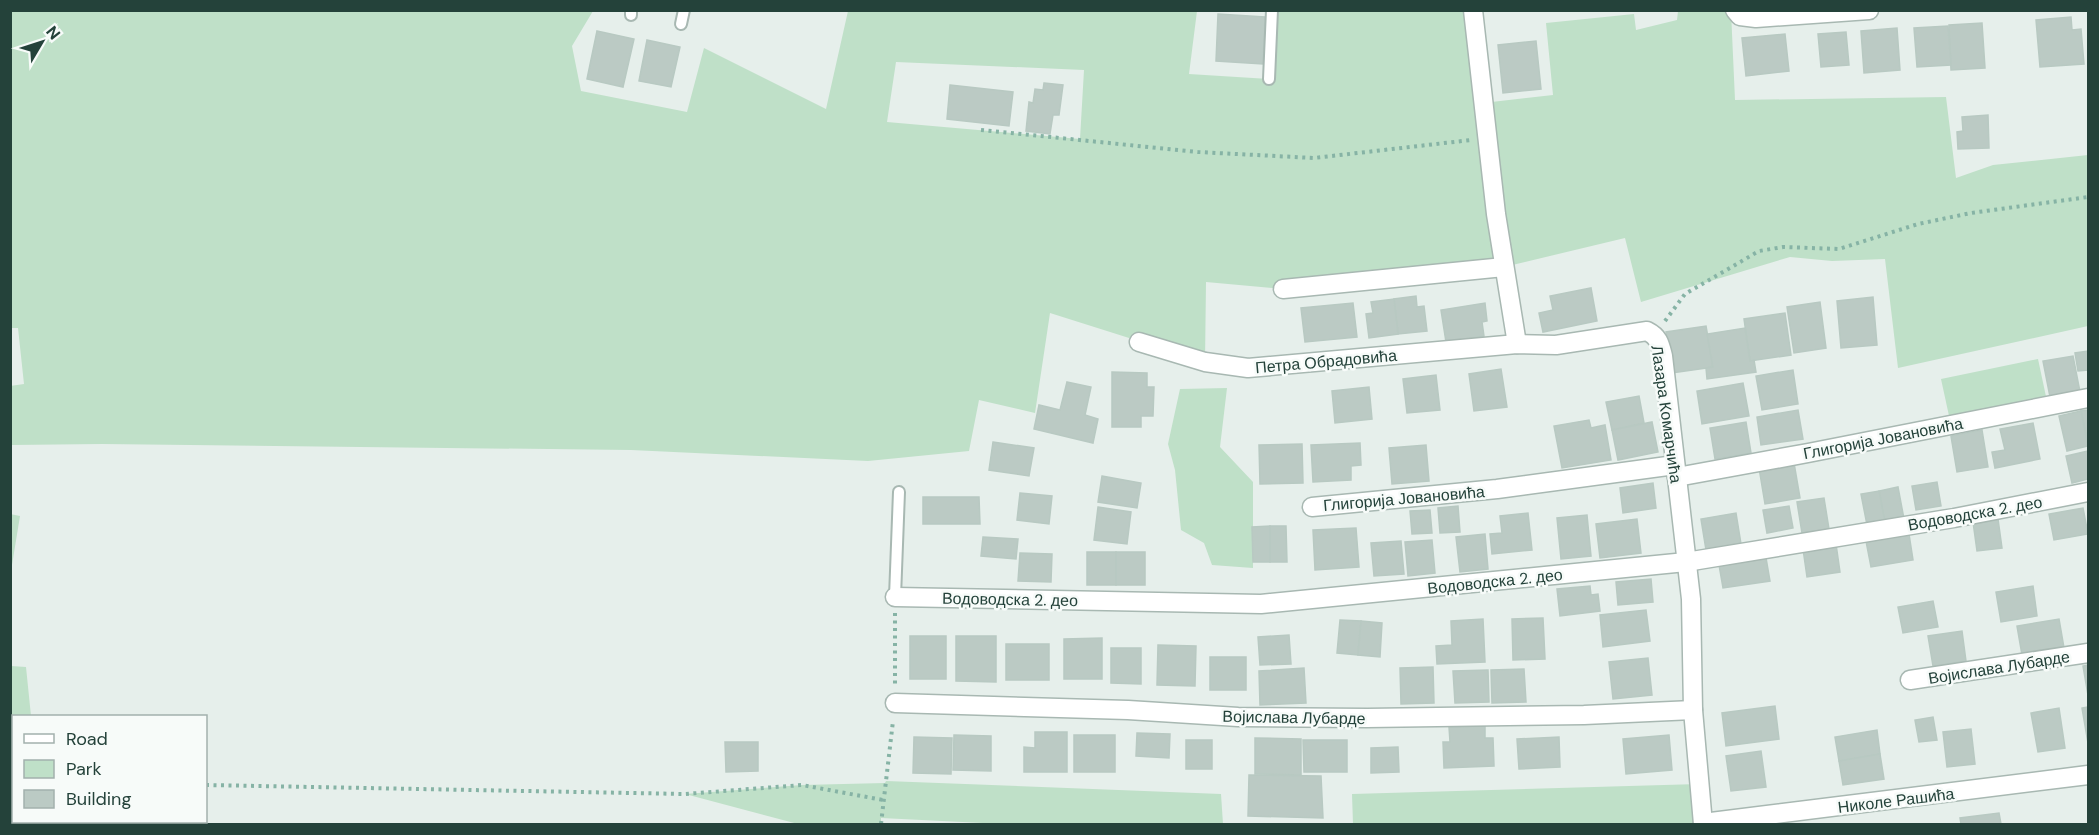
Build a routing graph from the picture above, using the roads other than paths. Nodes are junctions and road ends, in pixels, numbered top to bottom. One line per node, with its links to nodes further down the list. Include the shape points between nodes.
1 (684, 10): 6 (lane)
2 (1272, 10): 7 (lane)
3 (1473, 10): 8 (street)
4 (1735, 10): 5 (street, via 1740,16 1756,18)
5 (1869, 10)
6 (681, 24)
7 (1269, 79)
8 (1504, 267): 9 (street); 11 (street)
9 (1283, 289)
10 (1139, 342): 11 (street, Петра Обрадовића, via 1205,362 1248,368)
11 (1517, 344): 13 (street, Лазара Комарчића, via 1556,345 1647,331 1655,335 1663,356)
12 (2088, 398): 13 (street, Глигорија Јовановића, via 1808,453)
13 (1676, 471): 16 (street, Глигорија Јовановића); 17 (street, Лазара Комарчића)
14 (899, 492): 18 (lane)
15 (2088, 492): 17 (street, Водоводска 2. део)
16 (1312, 507)
17 (1686, 562): 18 (street, Водоводска 2. део, via 1261,604); 22 (street, Лазара Комарчића)
18 (895, 597)
19 (2088, 653): 20 (street, Војислава Лубарде)
20 (1910, 680)
21 (896, 703): 22 (street, Војислава Лубарде, via 1249,717 1584,715)
22 (1693, 710): 24 (street, Лазара Комарчића)
23 (2088, 775): 24 (street, Николе Рашића)
24 (1703, 824)

